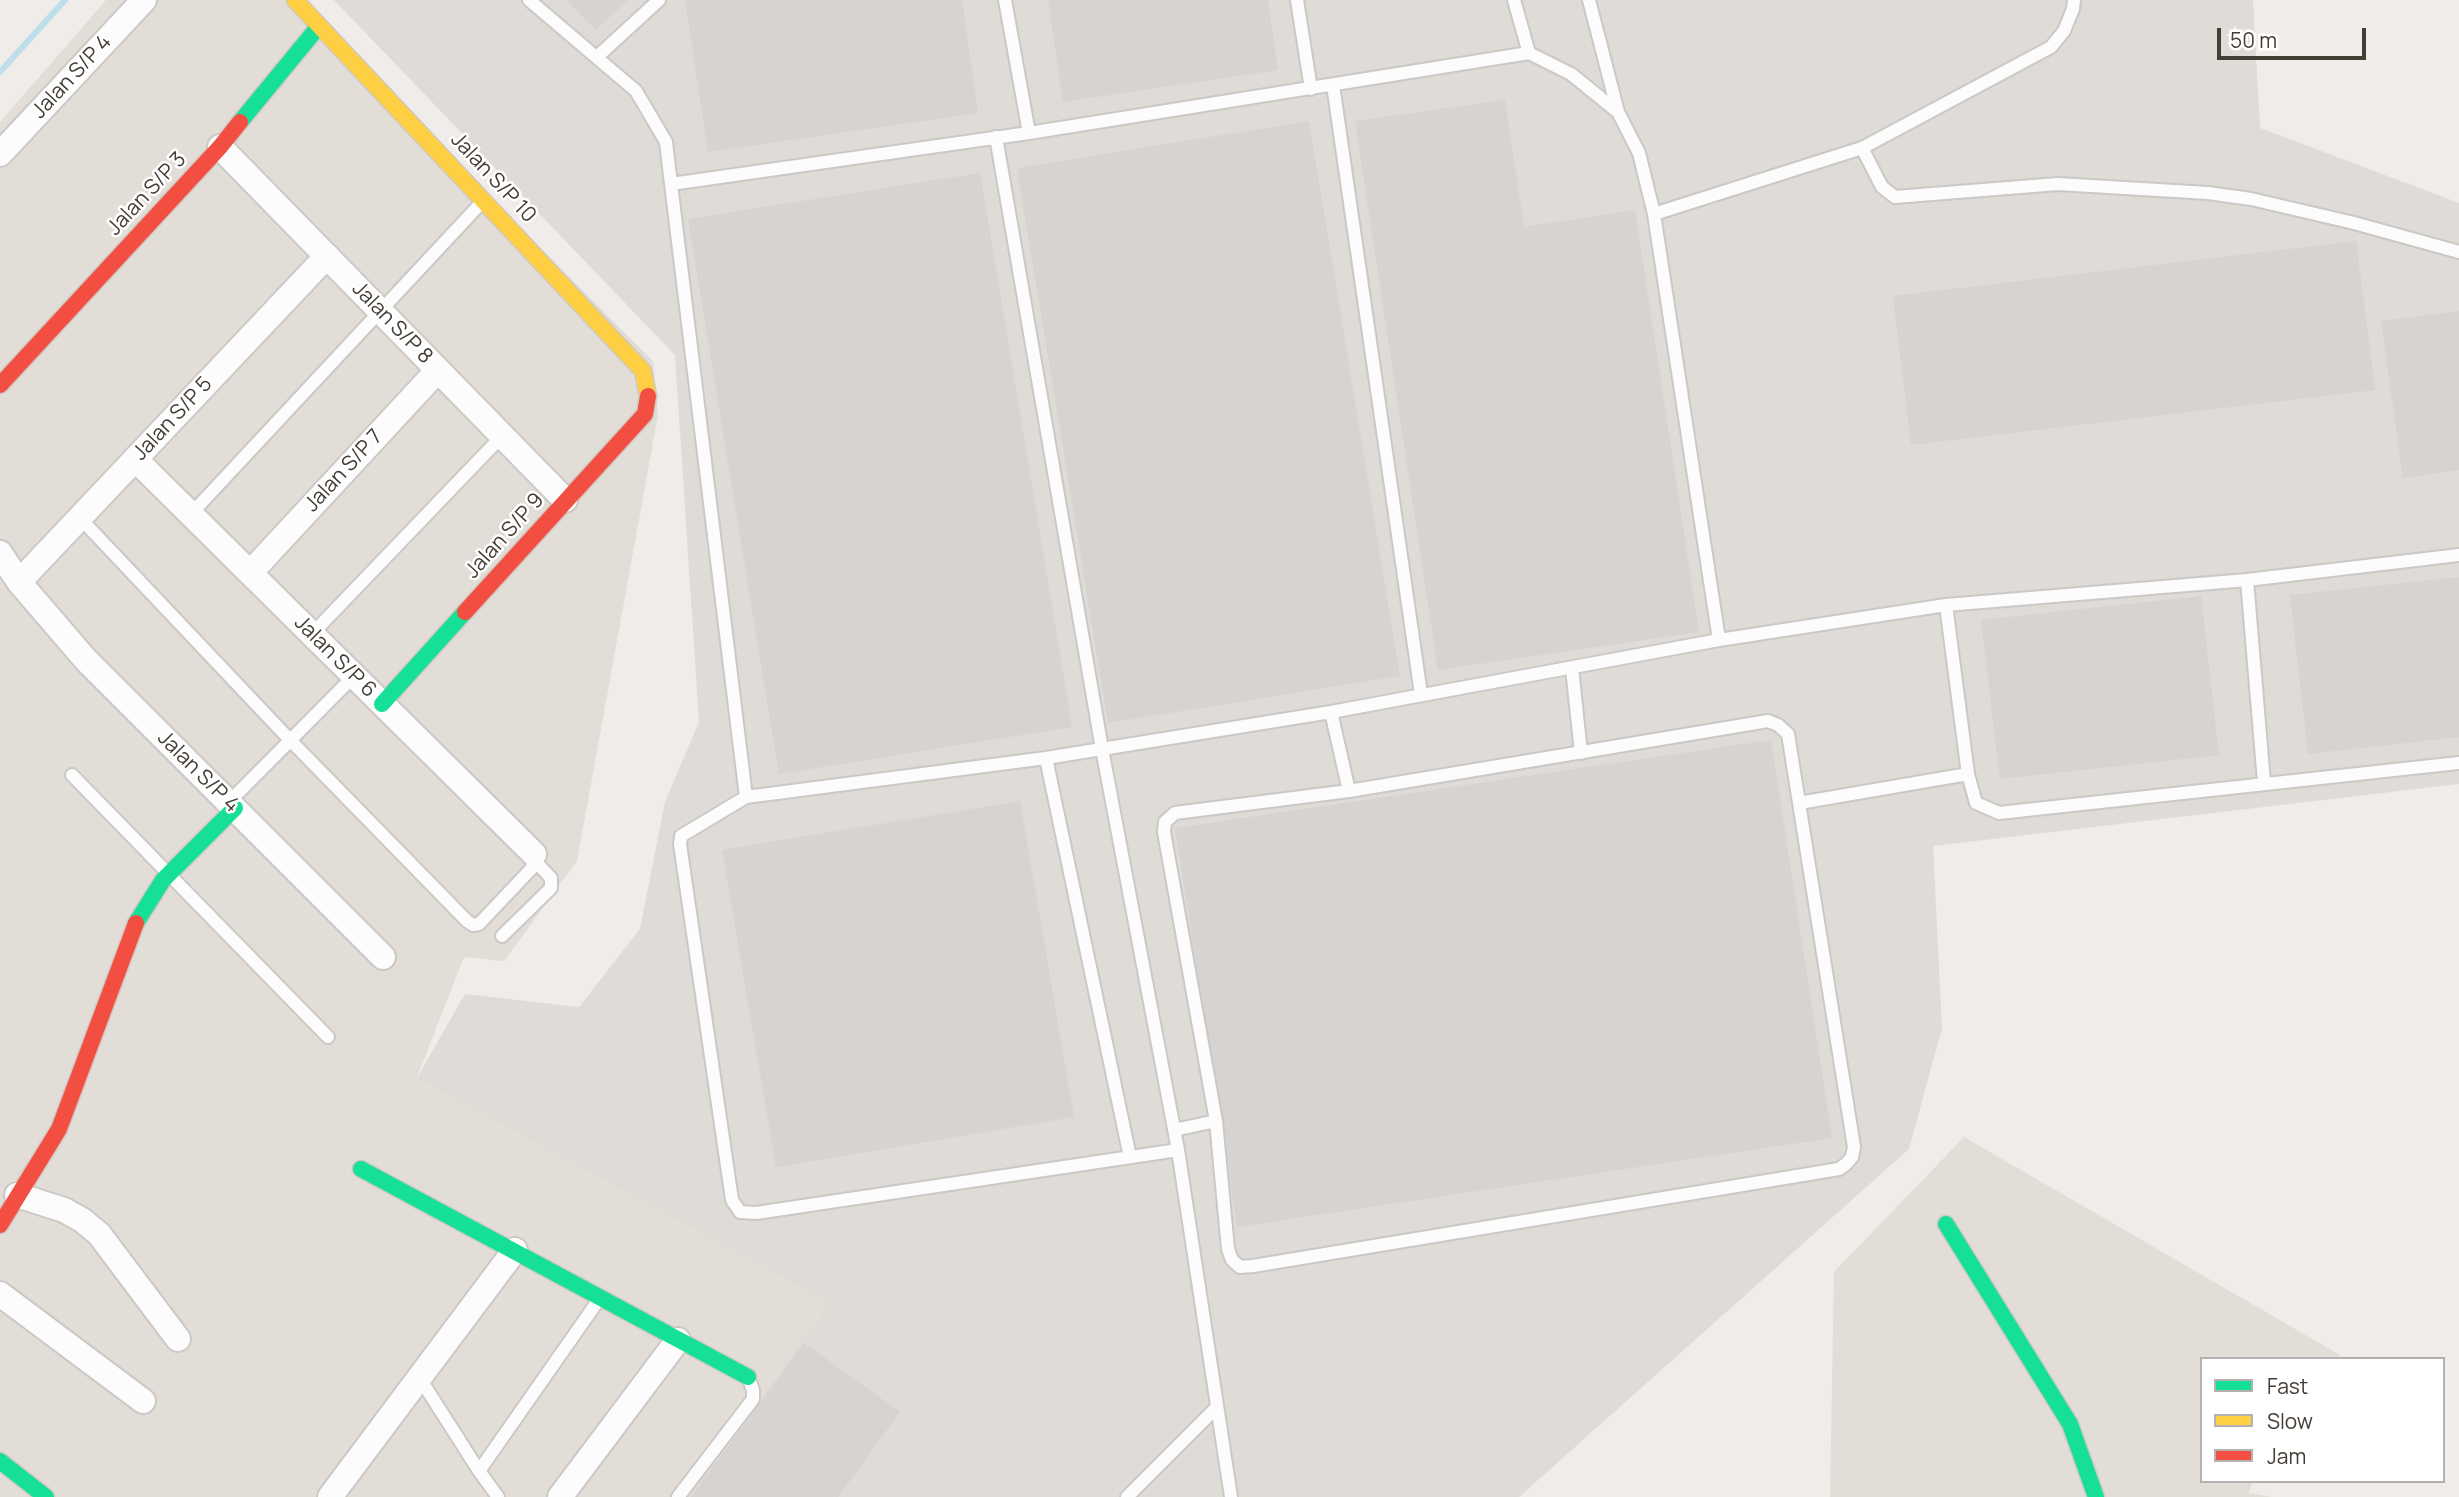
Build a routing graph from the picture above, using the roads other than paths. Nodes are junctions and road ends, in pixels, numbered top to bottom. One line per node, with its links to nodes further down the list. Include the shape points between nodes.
1 (144, 0): 20 (street, Jalan S/P 4)
2 (295, 0): 10 (street, Jalan S/P 10)
3 (529, 0): 12 (lane)
4 (659, 0): 12 (lane)
5 (1005, 0): 16 (lane)
6 (1297, 0): 14 (lane)
7 (1514, 0): 11 (lane)
8 (1589, 0): 15 (lane)
9 (2074, 0): 19 (lane, via 2064,31 2051,47)
10 (319, 26): 18 (street, Jalan S/P 3); 22 (street, Jalan S/P 10)
11 (1529, 53): 13 (lane); 15 (lane, via 1571,74)
12 (597, 56): 21 (lane, via 636,91 666,142)
13 (1333, 85): 14 (lane); 45 (lane)
14 (1311, 89): 16 (lane)
15 (1618, 113): 23 (lane, via 1639,153)
16 (1029, 132): 17 (lane)
17 (996, 137): 21 (lane); 49 (lane)
18 (220, 147): 25 (street, Jalan S/P 8); 28 (street, Jalan S/P 3)
19 (1862, 148): 23 (lane); 24 (lane, via 1882,187 1895,197 2058,184 2208,193 2354,223)
20 (0, 153)
21 (671, 184): 57 (lane)
22 (485, 199): 26 (lane); 29 (street, Jalan S/P 10, via 643,371)
23 (1654, 214): 42 (lane)
24 (2459, 252)
25 (327, 256): 26 (street, Jalan S/P 8); 31 (street, Jalan S/P 5)
26 (380, 311): 27 (street, Jalan S/P 8); 33 (lane)
27 (438, 370): 30 (street, Jalan S/P 8); 37 (street, Jalan S/P 7)
28 (0, 385)
29 (649, 392): 32 (street, Jalan S/P 9, via 645,414)
30 (502, 436): 32 (street, Jalan S/P 8); 41 (lane)
31 (135, 459): 33 (street, Jalan S/P 6); 34 (street, Jalan S/P 5)
32 (565, 500): 46 (street, Jalan S/P 9)
33 (191, 514): 37 (street, Jalan S/P 6)
34 (80, 518): 39 (street, Jalan S/P 5); 48 (lane)
35 (0, 553): 39 (street, Jalan S/P 4)
36 (2459, 555): 38 (lane)
37 (250, 573): 41 (street, Jalan S/P 6)
38 (2247, 580): 40 (lane); 55 (lane)
39 (19, 582): 59 (street, Jalan S/P 4, via 86,660)
40 (1946, 605): 42 (lane); 53 (lane)
41 (312, 635): 44 (street, Jalan S/P 6)
42 (1719, 640): 43 (lane)
43 (1572, 668): 45 (lane); 50 (lane)
44 (354, 676): 46 (street, Jalan S/P 6); 48 (lane)
45 (1421, 694): 47 (lane)
46 (382, 704): 60 (street, Jalan S/P 6)
47 (1331, 712): 49 (lane); 56 (lane)
48 (290, 740): 59 (lane); 60 (lane, via 473,925 531,869)
49 (1101, 749): 51 (lane); 66 (lane)
50 (1581, 753): 56 (lane); 58 (lane, via 1768,721 1788,734)
51 (1046, 758): 57 (lane); 68 (lane)
52 (2459, 763): 55 (lane)
53 (1968, 774): 55 (lane, via 1976,803 1999,813); 58 (lane)
54 (72, 775): 61 (lane)
55 (2264, 782)
56 (1349, 791): 65 (lane, via 1175,813 1165,821)
57 (746, 797): 68 (lane, via 681,835 680,844 732,1200 740,1212)
58 (1799, 803): 65 (lane, via 1854,1147 1852,1157 1839,1169 1240,1266 1227,1249)
59 (231, 806): 61 (street); 63 (street, Jalan S/P 4)
60 (535, 857): 62 (lane, via 551,878 551,888)
61 (168, 874): 64 (lane); 70 (street, via 129,938 58,1129)
62 (502, 936)
63 (383, 957)
64 (328, 1037)
65 (1216, 1121): 66 (lane)
66 (1174, 1130): 67 (lane)
67 (1178, 1150): 68 (lane); 81 (lane)
68 (1130, 1157)
69 (361, 1169): 73 (street)
70 (17, 1195): 72 (street); 76 (street, via 64,1210 99,1234)
71 (1946, 1224): 91 (street, via 2070,1424)
72 (0, 1225)
73 (515, 1250): 75 (street); 78 (street)
74 (0, 1294): 80 (street)
75 (600, 1298): 77 (street); 83 (lane)
76 (178, 1339)
77 (678, 1340): 79 (street); 87 (street)
78 (419, 1377): 83 (lane); 84 (street)
79 (748, 1377): 88 (lane, via 753,1399)
80 (143, 1401)
81 (1217, 1407): 89 (lane); 90 (lane)
82 (0, 1461): 85 (street)
83 (479, 1471): 86 (lane)
84 (344, 1490)
85 (46, 1497)
86 (498, 1497)
87 (560, 1497)
88 (678, 1497)
89 (1127, 1497)
90 (1231, 1497)
91 (2096, 1497)

